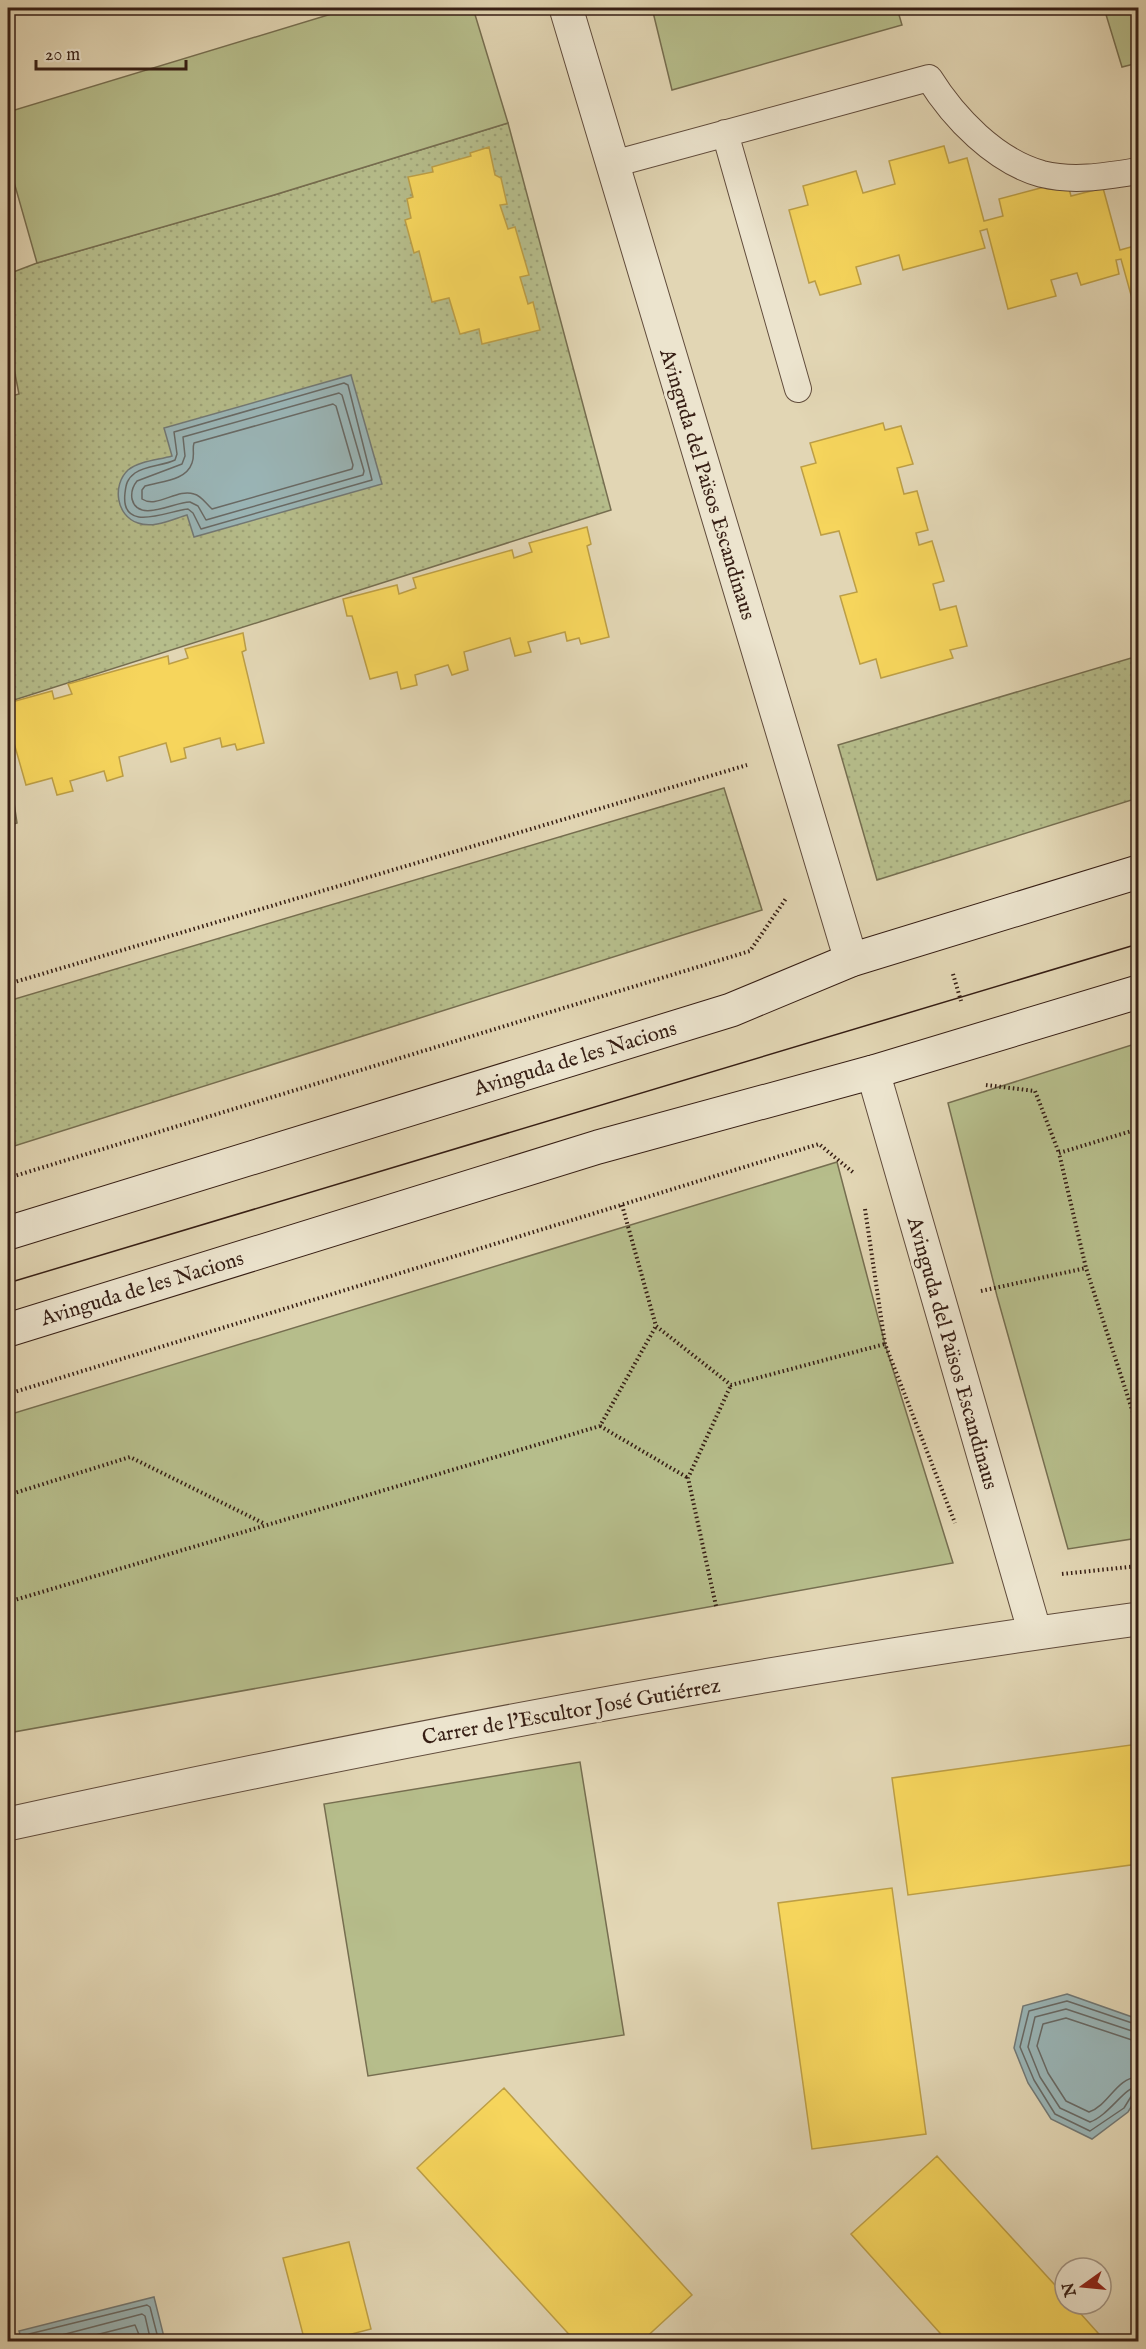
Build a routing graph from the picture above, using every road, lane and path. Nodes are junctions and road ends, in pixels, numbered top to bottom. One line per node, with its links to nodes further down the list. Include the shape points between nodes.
1 (567, 8): 3 (street, Avinguda del Països Escandinaus)
2 (725, 133): 3 (lane); 4 (lane, via 929,78 970,130 1011,161 1043,174 1083,178); 5 (lane)
3 (613, 164): 6 (street, Avinguda del Països Escandinaus)
4 (1138, 171)
5 (798, 389)
6 (788, 753): 8 (street, Avinguda del Països Escandinaus); 10 (path)
7 (1138, 872): 9 (street, Avinguda de les Nacions)
8 (826, 886): 9 (street, Avinguda del Països Escandinaus); 17 (path, via 787,897 750,951)
9 (851, 960): 20 (street, Avinguda de les Nacions, via 731,1010)
10 (8, 984)
11 (1138, 992): 12 (street, Avinguda de les Nacions)
12 (873, 1072): 24 (street, Avinguda de les Nacions, via 598,1147); 33 (street, Avinguda del Països Escandinaus)
13 (983, 1084): 15 (path, via 1035,1091)
14 (1138, 1129): 15 (path)
15 (1059, 1154): 21 (path)
16 (860, 1177): 19 (path, via 819,1144)
17 (8, 1178)
18 (863, 1199): 25 (path)
19 (622, 1205): 23 (path); 27 (path)
20 (8, 1233)
21 (1086, 1268): 22 (path); 29 (path)
22 (975, 1293)
23 (656, 1326): 26 (path); 28 (path)
24 (8, 1330)
25 (885, 1344): 26 (path); 33 (path, via 963,1543)
26 (731, 1385): 30 (path)
27 (8, 1394)
28 (600, 1426): 30 (path); 32 (path)
29 (1138, 1428)
30 (688, 1478): 37 (path)
31 (8, 1495): 32 (path, via 130,1458)
32 (266, 1524): 36 (path)
33 (1009, 1540): 39 (street, Avinguda del Països Escandinaus)
34 (1138, 1566): 35 (path)
35 (1052, 1575)
36 (8, 1602)
37 (716, 1606)
38 (1138, 1619): 39 (street, Carrer de l'Escultor José Gutiérrez)
39 (1035, 1633): 40 (street, Carrer de l'Escultor José Gutiérrez, via 746,1678 270,1767)
40 (8, 1824)

